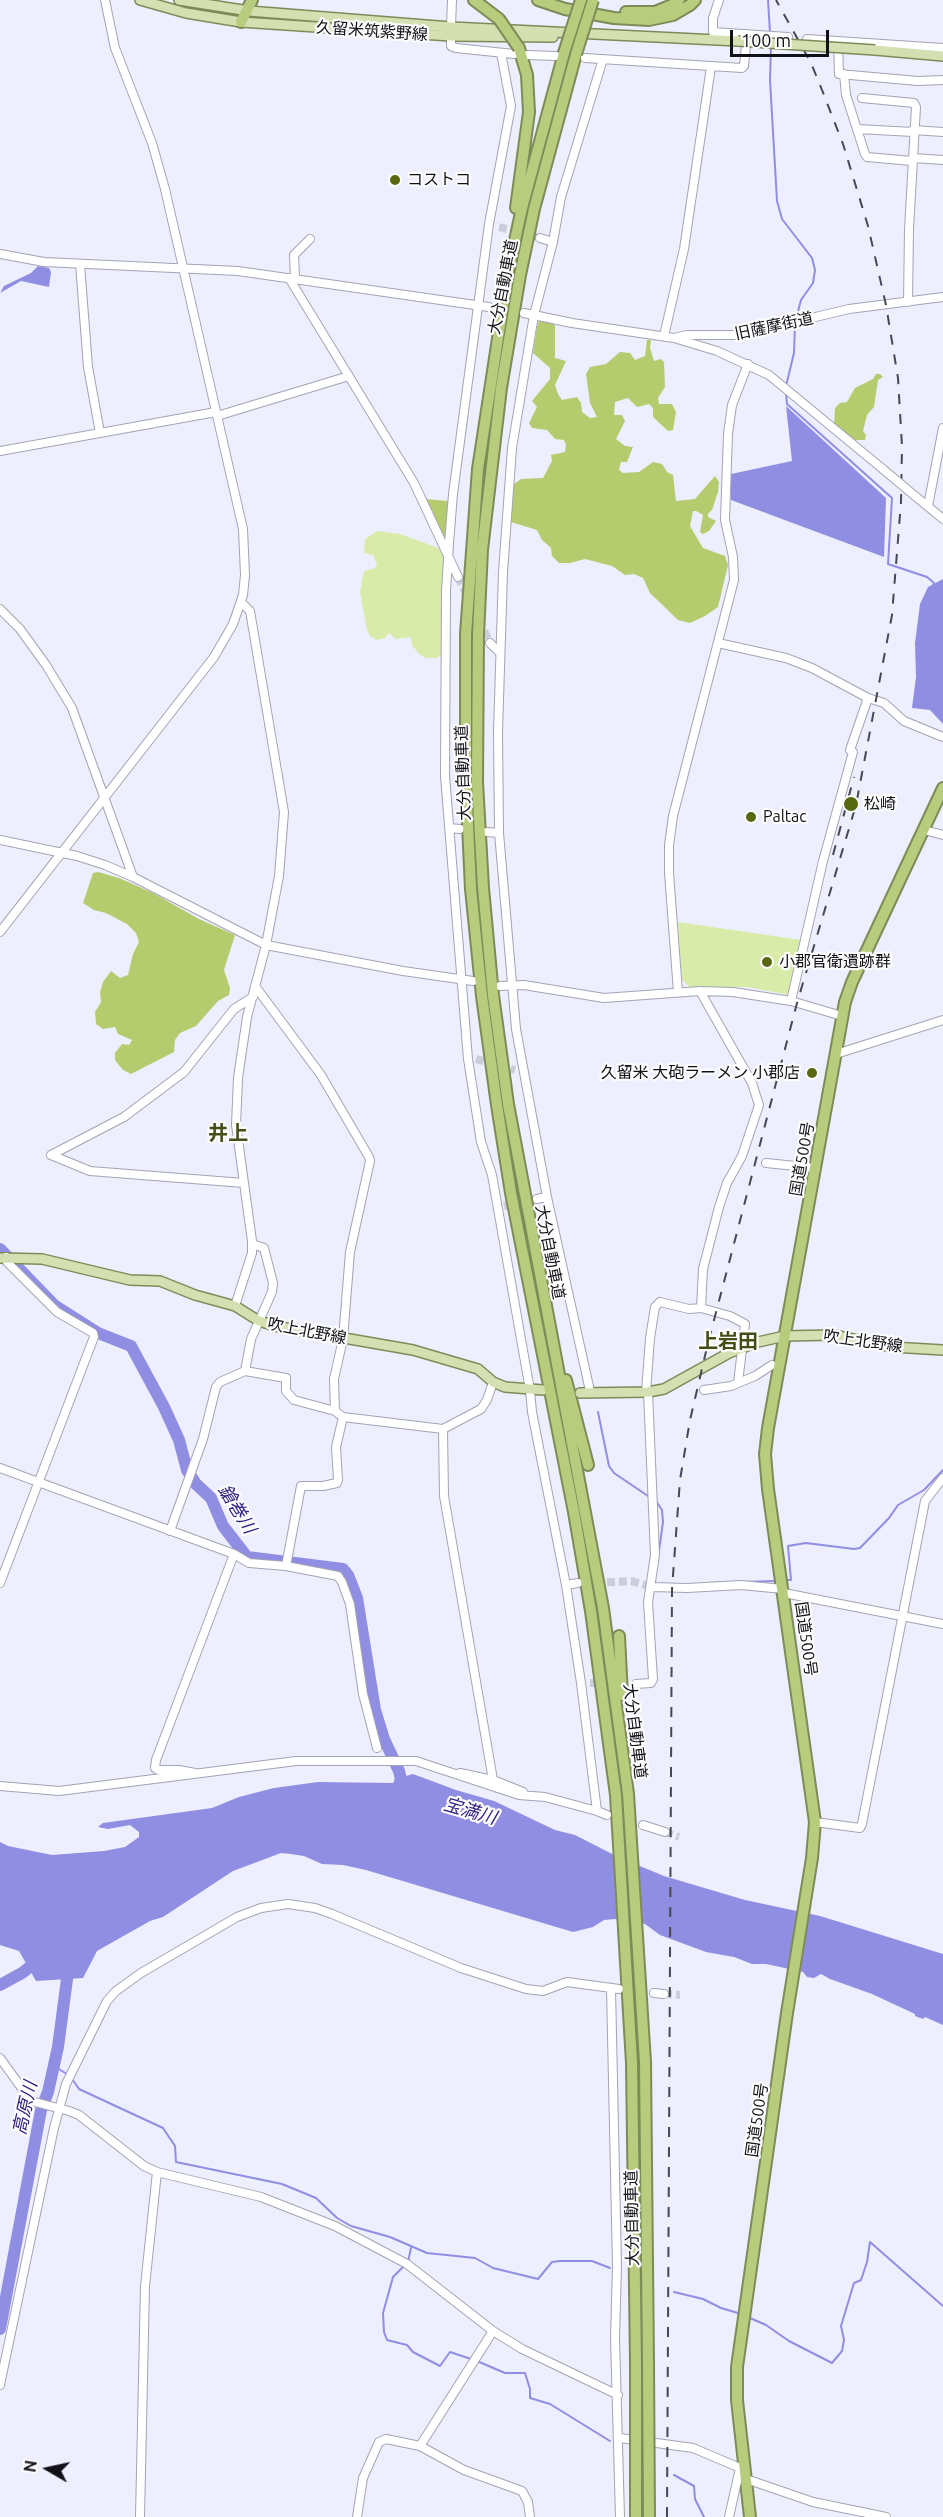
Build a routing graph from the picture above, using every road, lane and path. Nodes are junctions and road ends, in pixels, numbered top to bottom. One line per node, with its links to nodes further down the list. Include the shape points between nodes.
1 (105, 0): 43 (street, via 116,48 153,143)
2 (140, 0): 14 (main road, 久留米筑紫野線)
3 (179, 0): 13 (main road, 久留米筑紫野線)
4 (452, 0): 15 (street)
5 (474, 0): 21 (highway, bridge, via 499,19)
6 (538, 0): 11 (highway, via 614,18 649,20 673,15)
7 (558, 0): 10 (highway, via 622,12 655,12)
8 (581, 0): 23 (highway, 大分自動車道, bridge)
9 (593, 0): 24 (highway, 大分自動車道, bridge)
10 (679, 0)
11 (695, 0)
12 (719, 0): 16 (street, via 713,32)
13 (250, 5): 14 (highway); 15 (main road, 久留米筑紫野線)
14 (241, 22): 15 (main road, 久留米筑紫野線)
15 (451, 32): 22 (street, via 451,46); 25 (main road, 久留米筑紫野線, bridge, via 738,41)
16 (747, 34): 17 (street); 27 (street, via 742,68)
17 (788, 37)
18 (807, 39): 19 (street)
19 (838, 41): 20 (street); 28 (street, via 839,74)
20 (943, 48)
21 (520, 52): 22 (street); 23 (street); 47 (highway, via 527,75 528,122)
22 (501, 53): 36 (street, via 511,105)
23 (560, 55): 47 (highway, 大分自動車道)
24 (580, 56): 26 (street); 103 (highway, 大分自動車道, via 534,209 508,340 490,470 478,635 477,782 493,995)
25 (943, 56)
26 (603, 59): 27 (street); 40 (street, via 561,197)
27 (711, 68): 52 (street, via 684,249)
28 (844, 74): 29 (street); 31 (street)
29 (943, 80)
30 (862, 98): 32 (street, via 914,103)
31 (858, 129): 32 (street); 34 (street, via 867,157)
32 (913, 131): 33 (street); 34 (street)
33 (943, 132)
34 (912, 160): 35 (street); 46 (street)
35 (943, 160)
36 (489, 224): 37 (street); 48 (street)
37 (499, 226)
38 (540, 238): 40 (street)
39 (310, 240): 44 (street, via 294,255)
40 (554, 242): 51 (street)
41 (0, 254): 42 (street)
42 (80, 264): 43 (street); 58 (street, via 88,367)
43 (182, 269): 44 (street); 56 (street)
44 (292, 278): 48 (street); 55 (street)
45 (943, 297): 46 (street, 旧薩摩街道)
46 (908, 302): 53 (street, 旧薩摩街道, via 849,309 740,335)
47 (503, 304): 151 (highway, 大分自動車道, via 478,469 466,634 471,889 482,996 513,1203 590,1600 607,1717)
48 (480, 306): 49 (street); 62 (street, via 453,494)
49 (489, 307)
50 (524, 313): 51 (street, 旧薩摩街道)
51 (534, 315): 52 (street, 旧薩摩街道); 68 (street, via 512,448)
52 (664, 336): 53 (street, 旧薩摩街道)
53 (674, 338): 54 (street)
54 (748, 364): 60 (street, bridge, via 777,381); 67 (street, via 730,417 725,512 735,571)
55 (349, 376): 56 (street); 62 (street, via 414,483)
56 (216, 414): 58 (street); 64 (street, via 245,542)
57 (943, 428): 60 (street)
58 (100, 433): 59 (street)
59 (0, 451)
60 (928, 506): 61 (street)
61 (943, 519)
62 (449, 560): 63 (street); 73 (street, via 445,776)
63 (458, 577)
64 (241, 602): 72 (street, via 214,657); 83 (street, via 250,610 284,812 279,876)
65 (0, 609): 72 (street, via 17,625 72,708)
66 (490, 643): 68 (street)
67 (718, 643): 69 (street, via 786,658); 90 (street, via 669,845)
68 (499, 652): 77 (street)
69 (868, 698): 70 (street, via 884,703 904,721); 92 (street, via 850,750 853,752)
70 (943, 737)
71 (943, 788): 75 (highway, 国道500号)
72 (105, 798): 80 (street); 81 (street)
73 (449, 828): 74 (street); 84 (street)
74 (460, 829)
75 (924, 830): 78 (street); 93 (highway, 国道500号, via 852,982)
76 (487, 832): 77 (street)
77 (499, 833): 86 (street)
78 (943, 835)
79 (0, 840): 80 (street)
80 (63, 852): 81 (street); 82 (street)
81 (133, 877): 83 (street)
82 (0, 932)
83 (266, 945): 84 (street); 87 (street)
84 (461, 980): 85 (street); 115 (street, via 482,1142 500,1206)
85 (473, 981)
86 (511, 984): 88 (street); 90 (street, via 604,998); 99 (street, via 520,1070)
87 (255, 986): 91 (street); 108 (street, via 321,1075 369,1156 350,1252)
88 (500, 986)
89 (700, 991): 90 (street); 92 (street); 105 (street, via 752,1083 759,1106 719,1207 703,1269)
90 (678, 992)
91 (253, 997): 98 (street, via 242,1047 236,1110); 98 (street, via 234,1009 184,1072 124,1117 51,1155 90,1171)
92 (791, 1001): 93 (street)
93 (842, 1016): 95 (highway, 国道500号)
94 (943, 1020): 95 (street)
95 (836, 1054): 97 (highway, 国道500号)
96 (766, 1163): 97 (street)
97 (816, 1168): 107 (highway, 国道500号)
98 (244, 1184): 101 (street)
99 (547, 1197): 100 (street); 118 (street)
100 (537, 1199)
101 (252, 1244): 104 (street); 106 (street, via 264,1248 273,1283)
102 (3, 1258): 104 (main road, 吹上北野線, via 42,1259 130,1280 159,1281); 126 (street, via 57,1312 94,1337)
103 (539, 1275): 123 (highway); 144 (highway, 大分自動車道, via 603,1608)
104 (235, 1306): 106 (main road, 吹上北野線)
105 (701, 1308): 109 (street, via 746,1324); 119 (street, via 657,1303 650,1338)
106 (259, 1321): 108 (main road, 吹上北野線); 112 (street)
107 (785, 1336): 109 (main road, 吹上北野線); 110 (main road, 吹上北野線, via 833,1335 892,1347); 134 (highway, 国道500号, via 765,1454)
108 (343, 1338): 113 (main road, 吹上北野線, via 437,1356 478,1369); 120 (street, via 335,1372)
109 (742, 1348): 114 (street); 119 (main road, 吹上北野線, via 664,1389)
110 (943, 1350)
111 (772, 1365): 114 (street)
112 (245, 1371): 120 (street, via 286,1378 286,1391 294,1400); 127 (street, via 216,1387 203,1438)
113 (493, 1382): 115 (main road, 吹上北野線); 122 (street, via 481,1409)
114 (738, 1383): 117 (street)
115 (530, 1390): 116 (main road, 吹上北野線); 132 (street, via 531,1412)
116 (543, 1390)
117 (704, 1390)
118 (585, 1392): 119 (main road, 吹上北野線)
119 (647, 1392): 138 (street, via 655,1555 648,1602 652,1679 651,1683)
120 (335, 1411): 121 (street)
121 (343, 1417): 122 (street); 129 (street, via 336,1447 337,1483 301,1486)
122 (443, 1429): 142 (street, via 444,1496)
123 (588, 1465)
124 (0, 1468): 126 (street)
125 (943, 1478): 135 (street, via 925,1501)
126 (37, 1482): 127 (street); 130 (street)
127 (170, 1531): 128 (street)
128 (234, 1554): 129 (street, via 249,1563); 140 (street, via 156,1760 158,1770)
129 (286, 1566): 139 (street, via 338,1576 342,1582 350,1604 363,1694)
130 (0, 1583)
131 (578, 1583): 132 (street)
132 (566, 1585): 146 (street, via 585,1683)
133 (653, 1587): 134 (street, via 741,1585)
134 (783, 1591): 135 (street); 148 (highway, 国道500号)
135 (902, 1616): 136 (street); 148 (street, via 862,1824 860,1828)
136 (943, 1624)
137 (619, 1636): 144 (highway)
138 (636, 1684)
139 (377, 1748)
140 (199, 1774): 141 (street, via 330,1760 416,1761); 143 (street, via 59,1791)
141 (453, 1774): 142 (street); 145 (street)
142 (493, 1780): 145 (street)
143 (0, 1786)
144 (627, 1794): 151 (highway, 大分自動車道)
145 (532, 1796): 146 (street)
146 (597, 1811): 147 (street)
147 (607, 1815)
148 (815, 1822): 162 (highway, 国道500号, via 737,2367)
149 (643, 1826): 150 (street)
150 (665, 1833)
151 (634, 1969): 167 (highway, 大分自動車道, bridge); 168 (highway, 大分自動車道, bridge, via 645,2062)
152 (654, 1993): 153 (street)
153 (664, 1994)
154 (0, 2058): 155 (street, via 31,2101)
155 (58, 2108): 156 (street, via 79,2115); 158 (street); 159 (street, via 98,2016 116,1991 237,1917 261,1908 288,1904 315,1908 461,1968 526,1989 543,1991 567,1982 615,1988)
156 (157, 2172): 157 (street, via 261,2197 335,2226 407,2264); 163 (street, via 145,2286)
157 (493, 2331): 159 (street, via 541,2359); 161 (street)
158 (0, 2385)
159 (618, 2395): 160 (street)
160 (620, 2438): 162 (street, via 693,2448); 166 (street)
161 (420, 2446): 164 (street, via 386,2439 379,2442 363,2478); 165 (street, via 464,2470 522,2491)
162 (744, 2473): 169 (street); 170 (highway, 国道500号); 171 (street, via 813,2502)
163 (140, 2517)
164 (357, 2517)
165 (530, 2517)
166 (620, 2517)
167 (636, 2517)
168 (649, 2517)
169 (729, 2517)
170 (750, 2517)
171 (886, 2517)

